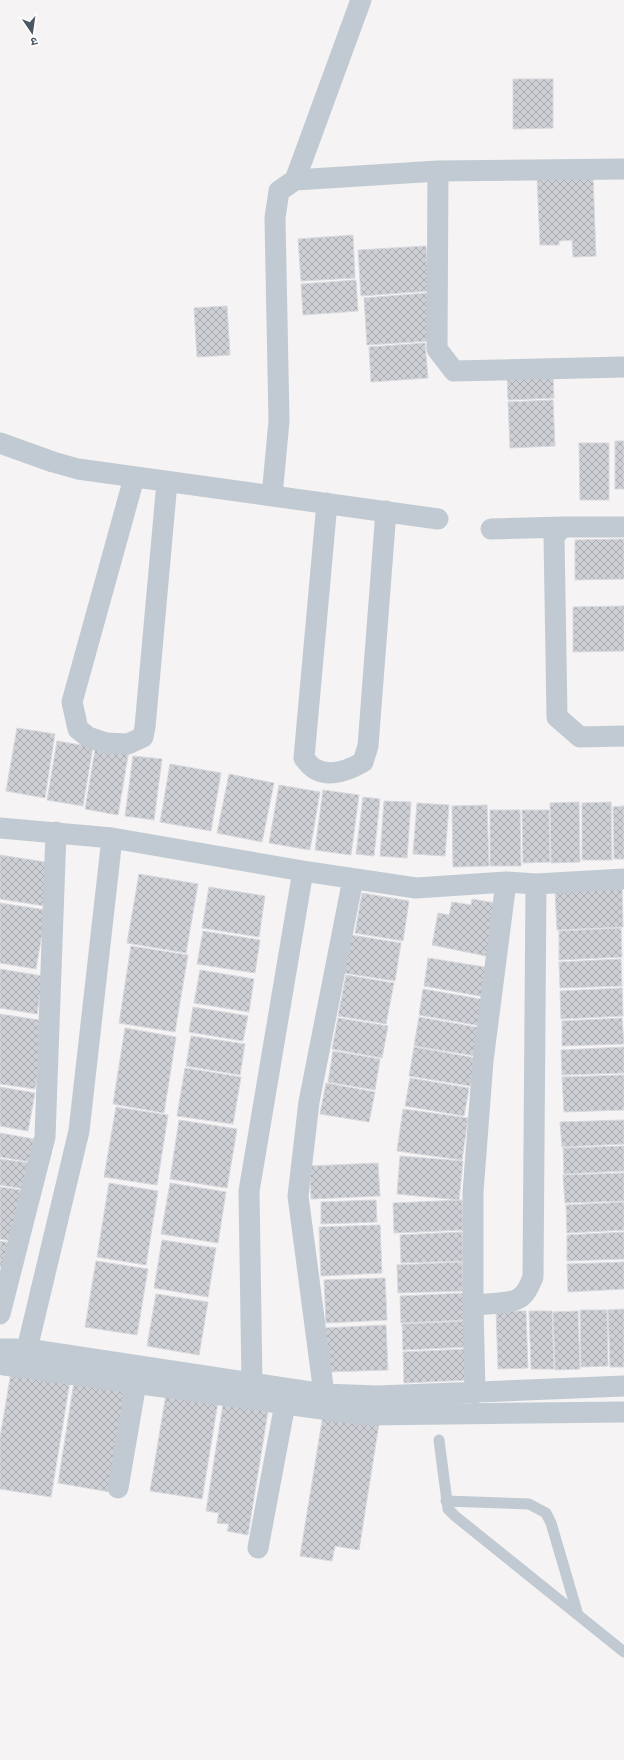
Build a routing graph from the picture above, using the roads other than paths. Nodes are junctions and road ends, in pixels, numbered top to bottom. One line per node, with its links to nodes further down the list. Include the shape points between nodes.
1 (361, 0): 4 (street)
2 (624, 170): 3 (street)
3 (438, 171): 4 (street); 5 (street, via 437,349 454,371)
4 (296, 180): 9 (street, via 279,191 276,218 279,421)
5 (624, 367)
6 (0, 443): 7 (street, via 78,469)
7 (134, 478): 8 (street); 8 (street, via 72,702 78,729 88,737 106,743 128,744 143,737)
8 (167, 482): 9 (street)
9 (272, 496): 10 (street)
10 (327, 503): 11 (street); 11 (street, via 304,758 314,769 328,774 351,769 363,762 368,746)
11 (386, 512): 12 (street)
12 (438, 519)
13 (563, 527): 14 (street); 15 (street); 16 (street, via 554,536 557,718 580,737)
14 (624, 527)
15 (491, 529)
16 (624, 736)
17 (0, 828): 18 (street)
18 (56, 832): 19 (street); 26 (street, via 45,1136)
19 (112, 838): 20 (street); 28 (street, via 79,1131)
20 (303, 871): 21 (street); 31 (street, via 249,1191)
21 (353, 879): 23 (street, via 416,888); 34 (street, via 308,1102 298,1196)
22 (624, 879): 24 (street)
23 (506, 882): 24 (street); 25 (street, via 482,1068 473,1192)
24 (536, 884): 25 (street, via 533,1277 521,1298)
25 (473, 1305): 33 (street)
26 (0, 1314)
27 (0, 1349): 28 (street)
28 (27, 1350): 31 (street)
29 (0, 1362): 30 (street, via 4,1365)
30 (136, 1383): 35 (street); 38 (street)
31 (252, 1383): 34 (street)
32 (624, 1386): 33 (street)
33 (476, 1392): 34 (street, via 378,1396)
34 (324, 1394)
35 (284, 1404): 36 (street, via 365,1415); 40 (street)
36 (624, 1412)
37 (439, 1440): 39 (lane)
38 (118, 1488)
39 (446, 1502): 41 (lane, via 454,1516); 41 (lane, via 529,1504 546,1513)
40 (258, 1548)
41 (578, 1615): 42 (lane)
42 (624, 1652)

